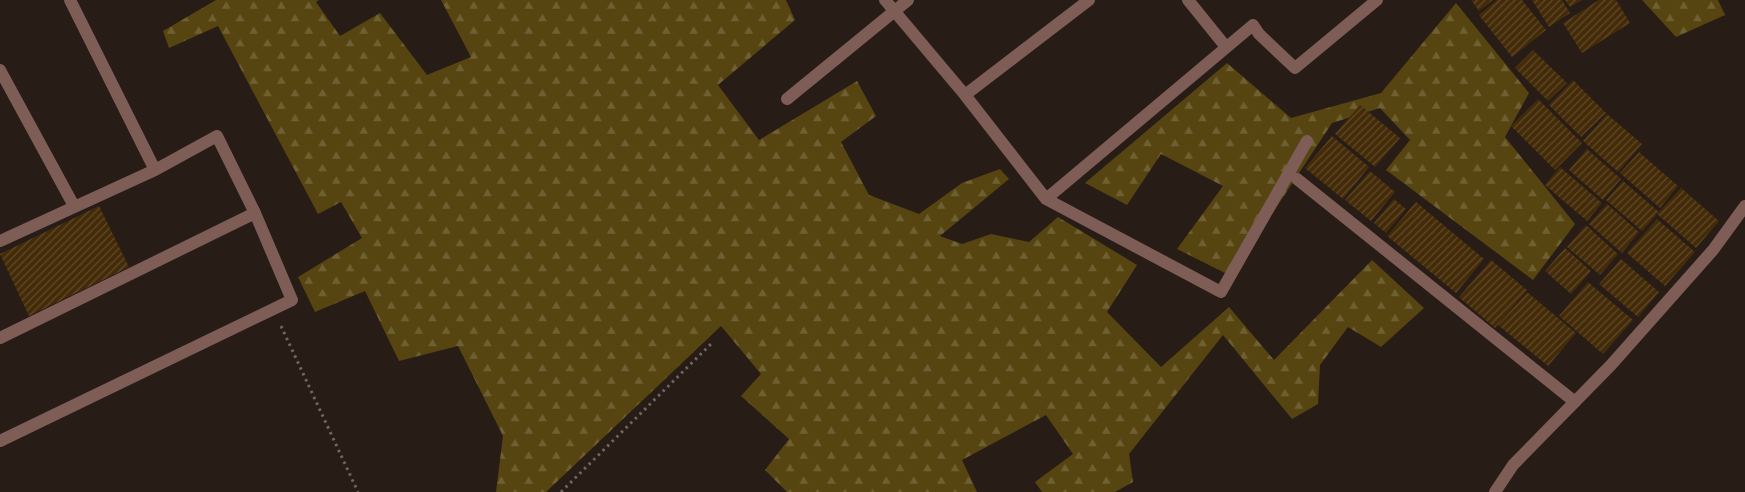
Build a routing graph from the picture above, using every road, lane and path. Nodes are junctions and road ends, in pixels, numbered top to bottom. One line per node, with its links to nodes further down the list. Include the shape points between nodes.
1 (70, 0): 13 (street)
2 (885, 0): 7 (street)
3 (908, 0): 7 (street)
4 (1089, 0): 10 (street)
5 (1188, 0): 8 (street)
6 (1377, 0): 8 (street, via 1295,68 1253,25)
7 (894, 12): 10 (street); 11 (street)
8 (1226, 47): 15 (street)
9 (0, 70): 16 (street)
10 (965, 95): 15 (street)
11 (787, 99)
12 (1307, 141): 15 (street, via 1221,292)
13 (154, 170): 16 (street); 18 (street, via 217,136)
14 (1297, 179): 23 (street)
15 (1046, 199)
16 (74, 206): 19 (street)
17 (1745, 206): 23 (street, via 1713,250)
18 (255, 213): 20 (street, via 292,300); 21 (street)
19 (0, 241)
20 (273, 309): 24 (street); 25 (path)
21 (0, 338)
22 (713, 342): 26 (path)
23 (1575, 402): 27 (street, via 1513,465)
24 (0, 441)
25 (358, 492)
26 (561, 492)
27 (1496, 492)

